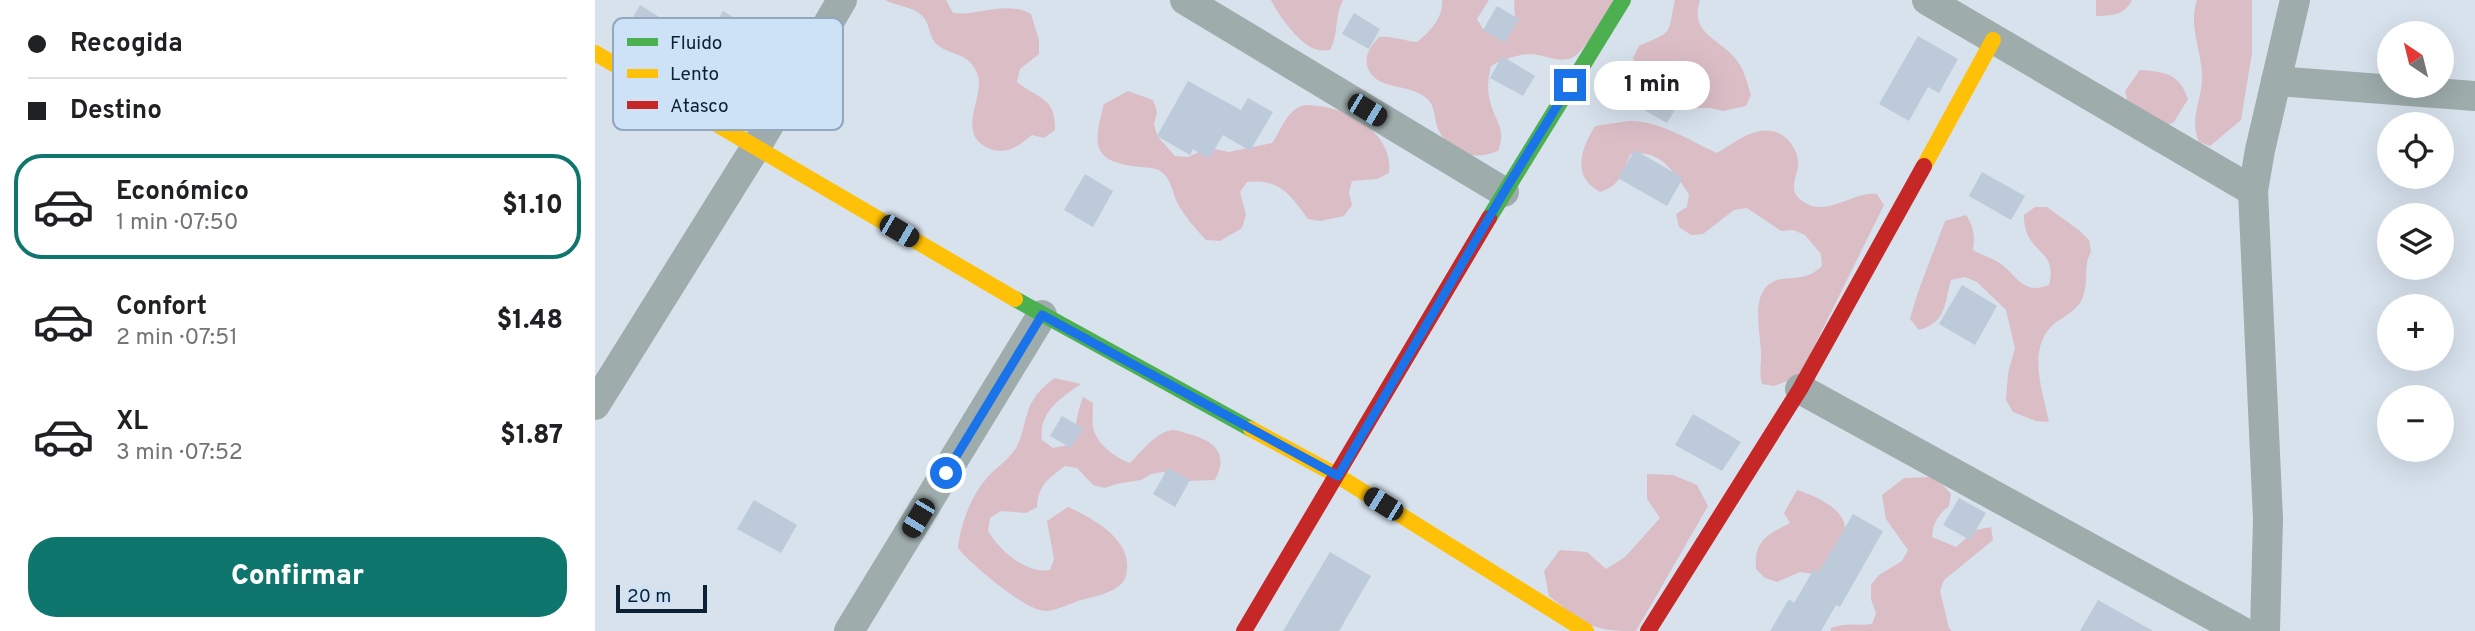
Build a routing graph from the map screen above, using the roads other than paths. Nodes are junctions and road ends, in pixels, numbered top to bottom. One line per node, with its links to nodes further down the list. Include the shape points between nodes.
1 (842, 0): 6 (street)
2 (1185, 0): 16 (street)
3 (1622, 0): 16 (street)
4 (1927, 0): 7 (street)
5 (2295, 0): 10 (street)
6 (832, 18)
7 (1993, 40): 15 (street); 18 (street)
8 (595, 53): 9 (street)
9 (613, 64)
10 (2276, 81): 11 (street); 15 (street)
11 (2475, 96)
12 (725, 130): 14 (street)
13 (766, 130): 14 (street)
14 (756, 148): 17 (street); 19 (street)
15 (2253, 191): 26 (street, via 2268,519)
16 (1504, 192): 20 (street)
17 (1042, 315): 20 (street); 21 (street)
18 (1800, 388): 24 (street); 25 (street)
19 (595, 405)
20 (1338, 476): 22 (street); 23 (street)
21 (849, 631)
22 (1244, 631)
23 (1586, 631)
24 (1648, 631)
25 (2241, 631)
26 (2265, 631)

